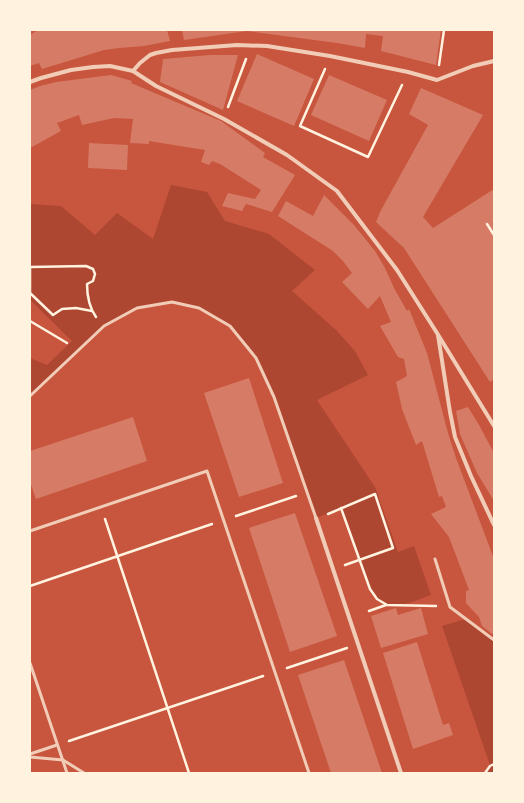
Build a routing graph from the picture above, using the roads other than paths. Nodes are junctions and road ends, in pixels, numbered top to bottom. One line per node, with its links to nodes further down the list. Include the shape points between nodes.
1 (494, 61): 2 (street, via 437,80 330,56 236,44 156,53 150,55)
2 (133, 71): 3 (street, via 110,66 93,67 71,70); 4 (street, via 156,86 224,119 287,155 337,191 397,270)
3 (30, 82)
4 (437, 333): 6 (street); 8 (street, via 455,437)
5 (30, 396): 7 (lane, via 104,326 137,308 172,302 199,308 230,326 256,358 274,397)
6 (494, 426)
7 (316, 518): 19 (street)
8 (494, 525)
9 (30, 531): 18 (lane, via 207,471)
10 (435, 559): 11 (lane, via 450,607)
11 (494, 640)
12 (30, 663): 13 (lane)
13 (58, 745): 14 (lane); 15 (lane)
14 (30, 755): 15 (lane)
15 (63, 760): 16 (lane); 17 (lane)
16 (67, 773)
17 (84, 773)
18 (309, 773)
19 (401, 773)

